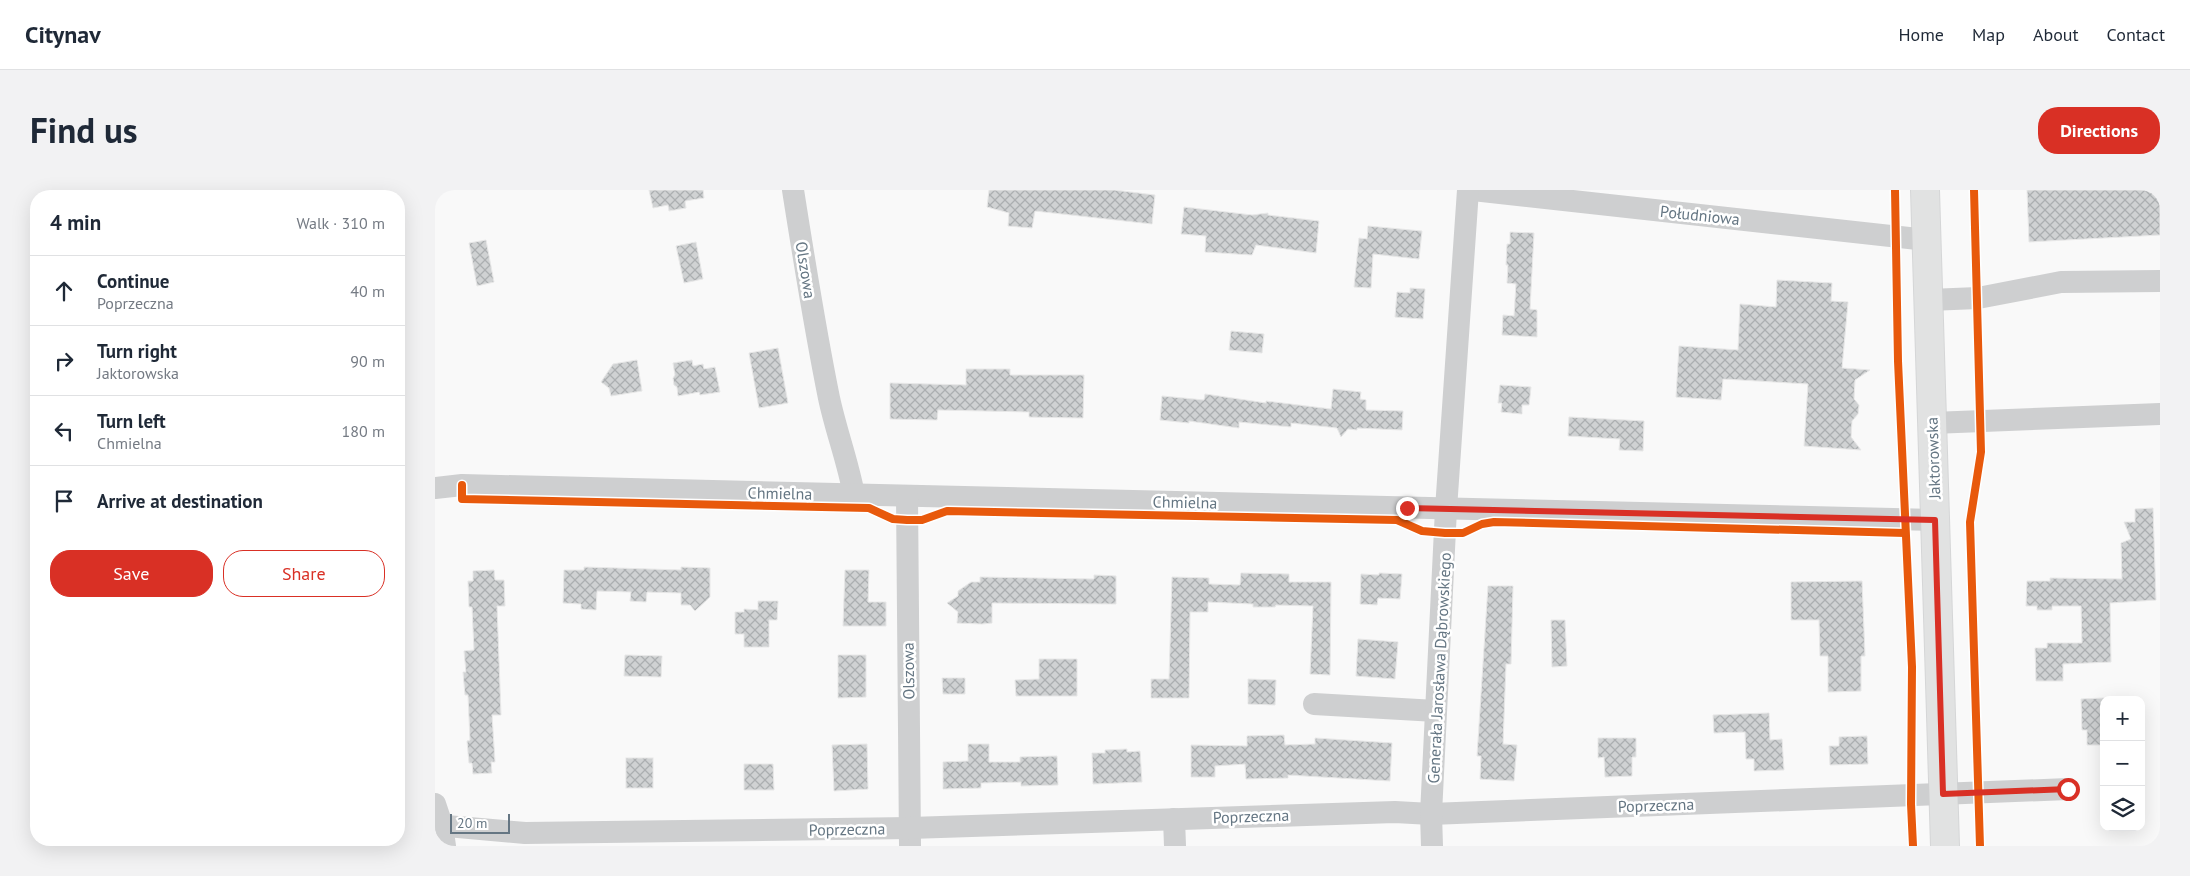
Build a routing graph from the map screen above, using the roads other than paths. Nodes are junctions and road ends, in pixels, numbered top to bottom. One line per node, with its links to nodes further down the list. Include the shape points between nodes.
1 (793, 190): 11 (street, Olszowa, via 818,343)
2 (1468, 190): 13 (street, Generała Jarosława Dąbrowskiego)
3 (1473, 190): 5 (street, Południowa)
4 (1925, 190): 5 (main road, Jaktorowska)
5 (1927, 240): 7 (main road, Jaktorowska)
6 (2160, 281): 7 (street, via 2061,282 1978,298)
7 (1929, 300): 9 (main road, Jaktorowska)
8 (2160, 414): 9 (street)
9 (1932, 423): 14 (main road, Jaktorowska)
10 (435, 488): 11 (street, Chmielna, via 462,485)
11 (854, 495): 12 (street, Chmielna)
12 (907, 496): 13 (street, Chmielna); 24 (street, Olszowa)
13 (1446, 509): 14 (street, Chmielna); 16 (street, Generała Jarosława Dąbrowskiego)
14 (1935, 520): 18 (main road, Jaktorowska)
15 (1313, 704): 16 (street)
16 (1437, 711): 20 (street, Generała Jarosława Dąbrowskiego)
17 (2068, 789): 18 (street, Poprzeczna)
18 (1943, 794): 20 (street, Poprzeczna); 28 (main road, Jaktorowska)
19 (435, 804): 22 (street)
20 (1431, 814): 21 (street, Poprzeczna, via 1395,812); 27 (street, Generała Jarosława Dąbrowskiego)
21 (1174, 819): 24 (street, Poprzeczna); 26 (street)
22 (441, 832): 23 (street, Poprzeczna)
23 (525, 833): 24 (street, Poprzeczna); 25 (street)
24 (910, 837)
25 (502, 846)
26 (1175, 846)
27 (1432, 846)
28 (1945, 846)

